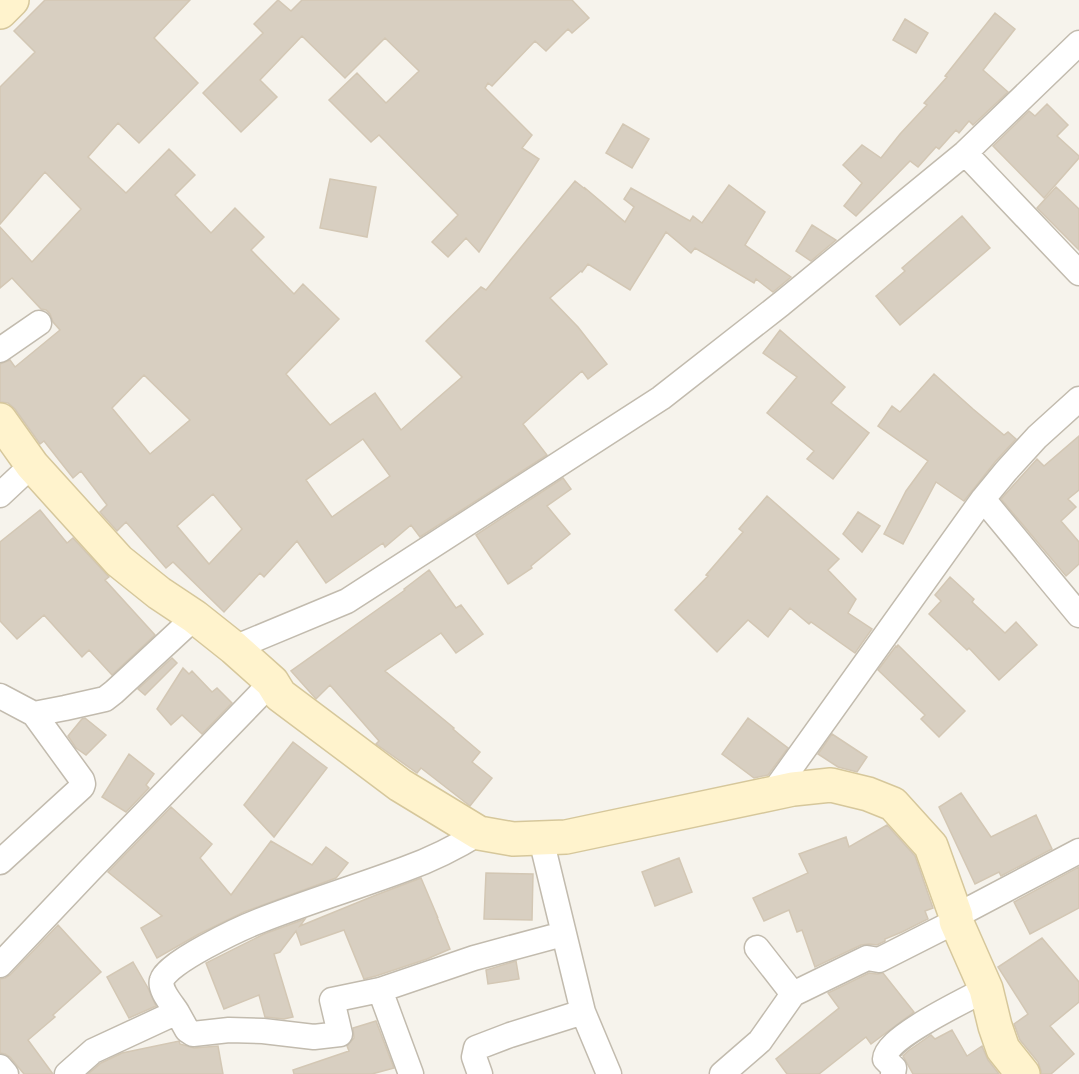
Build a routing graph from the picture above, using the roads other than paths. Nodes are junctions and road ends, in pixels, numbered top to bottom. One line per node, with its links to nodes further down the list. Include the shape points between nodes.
1 (12, 0): 2 (street)
2 (0, 12)
3 (1079, 44): 4 (street)
4 (965, 153): 5 (street); 15 (street, via 660,398 347,601)
5 (1079, 273)
6 (39, 323): 7 (street)
7 (0, 350)
8 (1079, 399): 12 (street, via 1037,437)
9 (0, 420): 10 (street)
10 (32, 465): 11 (street); 14 (street, via 119,561)
11 (0, 495)
12 (983, 499): 13 (street); 19 (street)
13 (1077, 607)
14 (195, 617): 15 (street); 18 (street, via 105,699)
15 (234, 648): 16 (street)
16 (272, 682): 20 (street, via 280,695 400,785); 27 (street)
17 (0, 696): 18 (street)
18 (34, 714): 23 (street, via 83,784)
19 (772, 794): 21 (street); 24 (street, via 831,785 893,804 931,846)
20 (479, 833): 21 (street); 31 (street, via 454,849 257,922 194,952 163,977 162,987)
21 (541, 839): 25 (street)
22 (1079, 851): 24 (street)
23 (0, 862)
24 (956, 919): 28 (street); 30 (street, via 879,960 867,958)
25 (563, 934): 29 (street, via 474,958); 32 (street)
26 (757, 948): 30 (street)
27 (0, 965)
28 (986, 989): 40 (street, via 929,1019 887,1050 885,1059 894,1068); 41 (street, via 1003,1049)
29 (380, 990): 31 (street, via 332,1000 340,1034 314,1037 229,1030 193,1034); 36 (street)
30 (793, 994): 39 (street, via 760,1041)
31 (177, 1012): 35 (street, via 93,1051)
32 (584, 1012): 37 (street, via 476,1047 474,1057); 38 (street)
33 (0, 1067): 34 (street)
34 (6, 1074)
35 (67, 1074)
36 (411, 1074)
37 (480, 1074)
38 (609, 1074)
39 (722, 1074)
40 (893, 1074)
41 (1023, 1074)

